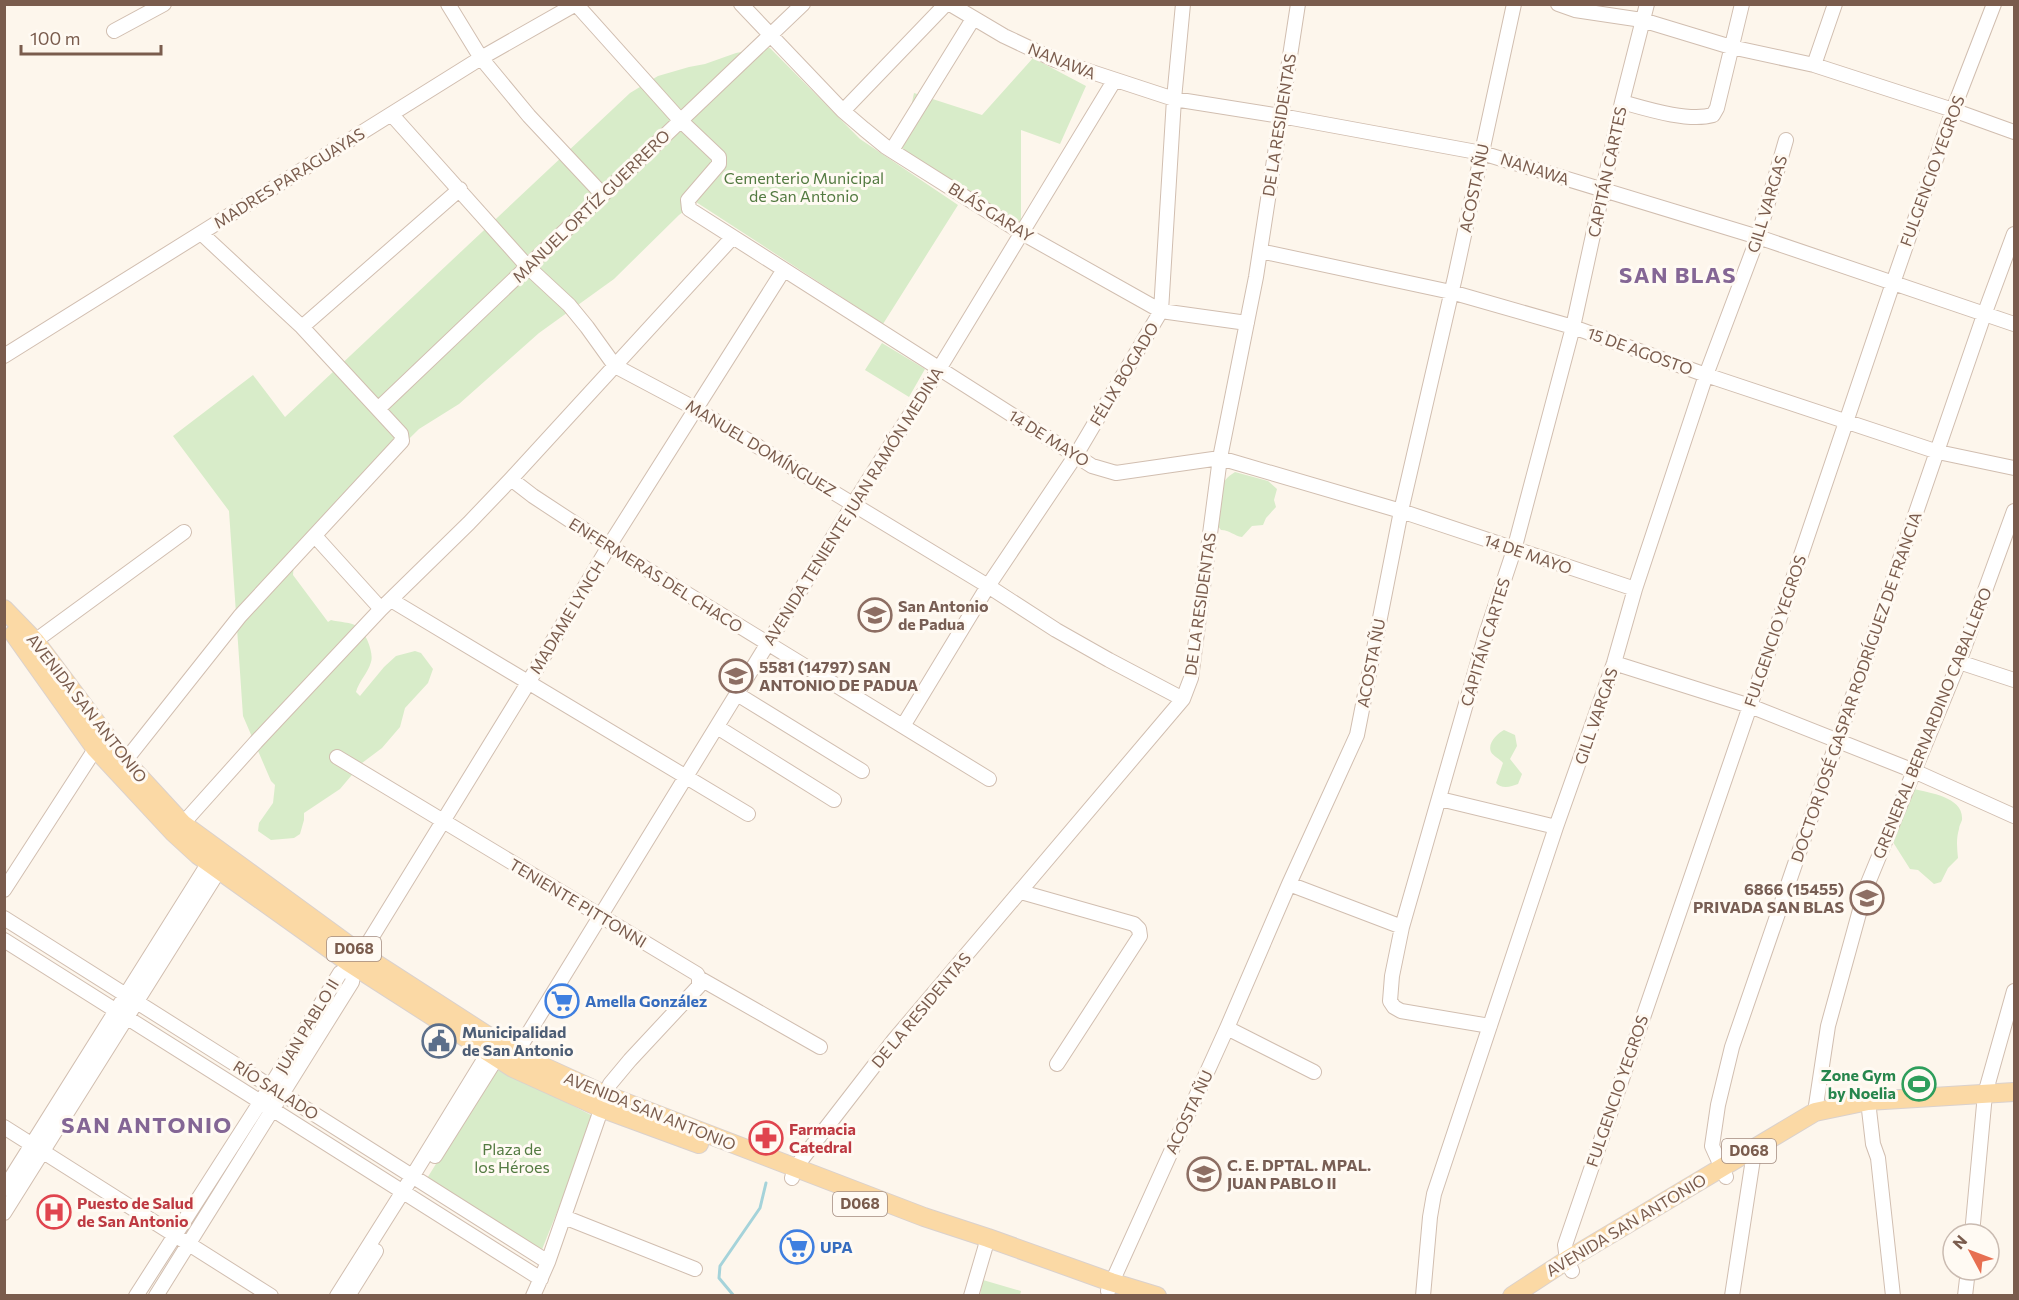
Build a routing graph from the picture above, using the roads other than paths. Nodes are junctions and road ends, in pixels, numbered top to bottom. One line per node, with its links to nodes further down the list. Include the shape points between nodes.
1 (164, 4): 17 (street)
2 (448, 4): 20 (street)
3 (576, 4): 20 (street, MADRES PARAGUAYAS); 29 (street)
4 (741, 4): 18 (street, BLÁS GARAY)
5 (803, 4): 18 (street, MANUEL ORTÍZ GUERRERO)
6 (948, 4): 15 (street, NANAWA); 26 (street)
7 (1183, 4): 23 (street, FÉLIX BOGADO)
8 (1298, 4): 28 (street, DE LA RESIDENTAS)
9 (1514, 4): 33 (street, ACOSTA ÑU)
10 (1558, 4): 16 (street)
11 (1647, 4): 16 (street, CAPITÁN CARTES)
12 (1742, 4): 19 (street)
13 (1834, 4): 21 (street)
14 (1994, 4): 25 (street, FULGENCIO YEGROS)
15 (973, 19): 22 (street, NANAWA, via 1055,60); 32 (street)
16 (1642, 20): 19 (street); 24 (street, CAPITÁN CARTES)
17 (114, 31)
18 (770, 36): 26 (street, BLÁS GARAY); 29 (street, MANUEL ORTÍZ GUERRERO)
19 (1731, 47): 21 (street); 24 (street, via 1713,115 1672,114)
20 (482, 58): 27 (street, MADRES PARAGUAYAS); 36 (street, via 529,116)
21 (1814, 65): 25 (street)
22 (1114, 81): 23 (street, NANAWA); 38 (street, AVENIDA TENIENTE JUAN RAMÓN MEDINA)
23 (1174, 99): 28 (street, NANAWA); 47 (street, FÉLIX BOGADO)
24 (1622, 102): 35 (street, CAPITÁN CARTES)
25 (1953, 110): 30 (street); 45 (street, FULGENCIO YEGROS)
26 (843, 111): 32 (street, BLÁS GARAY)
27 (392, 115): 34 (street); 37 (street, MADRES PARAGUAYAS)
28 (1281, 116): 33 (street, NANAWA); 42 (street, DE LA RESIDENTAS)
29 (680, 120): 36 (street, MANUEL ORTÍZ GUERRERO); 41 (street, 14 DE MAYO, via 720,160 687,206)
30 (2014, 132)
31 (1786, 140): 40 (street, GILL VARGAS)
32 (892, 150): 38 (street, BLÁS GARAY)
33 (1482, 153): 35 (street, NANAWA); 46 (street, ACOSTA ÑU)
34 (460, 189): 43 (street); 51 (street)
35 (1604, 191): 40 (street, NANAWA); 52 (street, CAPITÁN CARTES)
36 (603, 195): 43 (street, MANUEL ORTÍZ GUERRERO)
37 (201, 233): 51 (street); 53 (street, MADRES PARAGUAYAS)
38 (1022, 233): 47 (street, BLÁS GARAY); 55 (street, AVENIDA TENIENTE JUAN RAMÓN MEDINA)
39 (2014, 234): 48 (street, DOCTOR JOSÉ GASPAR RODRÍGUEZ DE FRANCIA)
40 (1758, 237): 45 (street, NANAWA); 56 (street, GILL VARGAS)
41 (732, 238): 44 (street, 14 DE MAYO); 54 (street)
42 (1260, 251): 46 (street, 15 DE AGOSTO); 49 (street, DE LA RESIDENTAS)
43 (528, 267): 54 (street, via 581,320); 57 (street, MANUEL ORTÍZ GUERRERO)
44 (783, 271): 55 (street, 14 DE MAYO); 58 (street, MADAME LYNCH)
45 (1893, 283): 48 (street, NANAWA); 59 (street, FULGENCIO YEGROS)
46 (1451, 292): 52 (street, 15 DE AGOSTO); 66 (street, ACOSTA ÑU)
47 (1161, 311): 49 (street, BLÁS GARAY); 61 (street, FÉLIX BOGADO)
48 (1984, 315): 50 (street, NANAWA); 60 (street, DOCTOR JOSÉ GASPAR RODRÍGUEZ DE FRANCIA)
49 (1247, 323): 62 (street, DE LA RESIDENTAS)
50 (2014, 324)
51 (302, 327): 57 (street)
52 (1573, 327): 56 (street, 15 DE AGOSTO); 71 (street, CAPITÁN CARTES)
53 (4, 356)
54 (615, 366): 58 (street, MANUEL DOMÍNGUEZ); 64 (street)
55 (939, 369): 61 (street, 14 DE MAYO); 65 (street, AVENIDA TENIENTE JUAN RAMÓN MEDINA)
56 (1707, 375): 59 (street, 15 DE AGOSTO); 73 (street, GILL VARGAS)
57 (378, 409): 69 (street, via 401,434 402,441)
58 (696, 409): 65 (street, MANUEL DOMÍNGUEZ); 70 (street, MADAME LYNCH)
59 (1846, 421): 60 (street, 15 DE AGOSTO); 85 (street, FULGENCIO YEGROS)
60 (1938, 452): 63 (street, 15 DE AGOSTO); 88 (street, DOCTOR JOSÉ GASPAR RODRÍGUEZ DE FRANCIA)
61 (1076, 455): 62 (street, 14 DE MAYO, via 1092,466 1116,473); 72 (street, FÉLIX BOGADO)
62 (1220, 458): 66 (street, 14 DE MAYO); 84 (street, DE LA RESIDENTAS, via 1191,678)
63 (2014, 468)
64 (511, 479): 70 (street, ENFERMERAS DEL CHACO); 74 (street)
65 (854, 503): 72 (street, MANUEL DOMÍNGUEZ); 78 (street, AVENIDA TENIENTE JUAN RAMÓN MEDINA)
66 (1401, 511): 71 (street, 14 DE MAYO); 104 (street, ACOSTA ÑU, via 1358,735)
67 (2014, 511): 79 (street, GRENERAL BERNARDINO CABALLERO)
68 (184, 532): 77 (street)
69 (315, 536): 74 (street); 91 (street, via 233,625)
70 (609, 546): 78 (street, ENFERMERAS DEL CHACO); 82 (street, MADAME LYNCH)
71 (1514, 549): 73 (street, 14 DE MAYO); 96 (street, CAPITÁN CARTES)
72 (988, 586): 84 (street, MANUEL DOMÍNGUEZ, via 1056,630); 86 (street, FÉLIX BOGADO)
73 (1635, 590): 80 (street, GILL VARGAS)
74 (386, 605): 82 (street); 102 (street)
75 (6, 610): 76 (main road, AVENIDA SAN ANTONIO / D068); 77 (main road, AVENIDA SAN ANTONIO / D068)
76 (8, 633): 89 (main road, AVENIDA SAN ANTONIO / D068)
77 (35, 641): 89 (main road, AVENIDA SAN ANTONIO / D068)
78 (767, 645): 83 (street, AVENIDA TENIENTE JUAN RAMÓN MEDINA); 86 (street, ENFERMERAS DEL CHACO)
79 (1959, 662): 81 (street); 93 (street, GRENERAL BERNARDINO CABALLERO)
80 (1614, 663): 85 (street); 101 (street, GILL VARGAS)
81 (2014, 680)
82 (528, 683): 94 (street); 100 (street, MADAME LYNCH)
83 (737, 694): 87 (street, AVENIDA TENIENTE JUAN RAMÓN MEDINA); 92 (street)
84 (1183, 699): 106 (street, DE LA RESIDENTAS)
85 (1750, 706): 88 (street); 149 (street, FULGENCIO YEGROS, via 1564,1245)
86 (903, 726): 95 (street, ENFERMERAS DEL CHACO)
87 (717, 727): 94 (street, AVENIDA TENIENTE JUAN RAMÓN MEDINA); 97 (street)
88 (1838, 741): 93 (street); 135 (street, DOCTOR JOSÉ GASPAR RODRÍGUEZ DE FRANCIA, via 1732,1047 1712,1146)
89 (100, 742): 91 (main road, AVENIDA SAN ANTONIO / D068); 102 (main road, AVENIDA SAN ANTONIO / D068); 105 (street)
90 (337, 757): 100 (street, TENIENTE PITTONNI)
91 (125, 760): 102 (main road, AVENIDA SAN ANTONIO / D068)
92 (862, 771)
93 (1914, 771): 99 (street); 131 (street, GRENERAL BERNARDINO CABALLERO, via 1866,888 1828,1026)
94 (686, 778): 98 (street); 107 (street, AVENIDA TENIENTE JUAN RAMÓN MEDINA)
95 (989, 779)
96 (1440, 799): 101 (street); 109 (street, CAPITÁN CARTES)
97 (834, 800)
98 (748, 814)
99 (2014, 816)
100 (443, 821): 107 (street, TENIENTE PITTONNI); 111 (street, MADAME LYNCH)
101 (1556, 827): 116 (street, GILL VARGAS)
102 (178, 828): 103 (main road, AVENIDA SAN ANTONIO / D068)
103 (218, 860): 111 (main road, AVENIDA SAN ANTONIO / D068); 114 (street)
104 (1288, 884): 109 (street); 117 (street, ACOSTA ÑU)
105 (4, 890)
106 (1021, 892): 120 (street, via 1134,924 1139,929 1140,936); 136 (street, DE LA RESIDENTAS, via 894,1040)
107 (601, 917): 112 (street, TENIENTE PITTONNI); 119 (street, AVENIDA TENIENTE JUAN RAMÓN MEDINA)
108 (4, 918): 114 (street, RÍO SALADO)
109 (1402, 927): 116 (street, CAPITÁN CARTES, via 1392,976 1390,1001 1394,1007)
110 (4, 940): 115 (street, RÍO SALADO)
111 (357, 960): 119 (main road, AVENIDA SAN ANTONIO / D068); 122 (street, JUAN PABLO II, via 339,973); 124 (street, JUAN PABLO II, via 352,981)
112 (699, 978): 118 (street, TENIENTE PITTONNI); 127 (street, via 699,986 610,1084)
113 (2014, 991): 125 (street)
114 (131, 999): 115 (street); 122 (street, RÍO SALADO)
115 (122, 1014): 126 (street, RÍO SALADO); 133 (street)
116 (1490, 1026): 161 (street, GILL VARGAS, via 1434,1194)
117 (1227, 1028): 121 (street); 152 (street, ACOSTA ÑU)
118 (820, 1047)
119 (502, 1052): 127 (main road, AVENIDA SAN ANTONIO / D068); 137 (street, AVENIDA TENIENTE JUAN RAMÓN MEDINA)
120 (1057, 1064)
121 (1314, 1072)
122 (270, 1087): 124 (street, RÍO SALADO); 126 (street, JUAN PABLO II)
123 (2014, 1092): 125 (main road, AVENIDA SAN ANTONIO / D068)
124 (283, 1095): 130 (street, JUAN PABLO II); 137 (street, RÍO SALADO)
125 (1985, 1100): 128 (main road, AVENIDA SAN ANTONIO / D068); 129 (main road, AVENIDA SAN ANTONIO / D068); 143 (street)
126 (261, 1101): 130 (street, RÍO SALADO); 145 (street, JUAN PABLO II)
127 (604, 1102): 136 (main road, AVENIDA SAN ANTONIO / D068); 142 (street)
128 (2014, 1103)
129 (1869, 1107): 131 (main road, AVENIDA SAN ANTONIO / D068); 134 (main road, AVENIDA SAN ANTONIO / D068, via 1817,1121); 165 (street)
130 (274, 1109): 139 (street, RÍO SALADO); 147 (street, JUAN PABLO II)
131 (1815, 1112): 135 (main road, AVENIDA SAN ANTONIO / D068)
132 (4, 1127): 133 (street)
133 (38, 1148): 138 (street); 140 (street); 145 (street)
134 (1753, 1159): 135 (main road, AVENIDA SAN ANTONIO / D068); 164 (street)
135 (1723, 1172): 149 (main road, AVENIDA SAN ANTONIO / D068)
136 (793, 1173): 146 (main road, AVENIDA SAN ANTONIO / D068, via 924,1217)
137 (416, 1179): 139 (street, AVENIDA TENIENTE JUAN RAMÓN MEDINA); 141 (street, RÍO SALADO)
138 (4, 1188)
139 (407, 1193): 144 (street, RÍO SALADO); 156 (street); 157 (street)
140 (4, 1213)
141 (473, 1216): 144 (street); 148 (street, RÍO SALADO)
142 (564, 1217): 148 (street); 150 (street)
143 (1973, 1222)
144 (461, 1228): 151 (street, RÍO SALADO)
145 (174, 1236): 147 (street); 153 (street, JUAN PABLO II)
146 (986, 1243): 152 (main road, AVENIDA SAN ANTONIO / D068); 159 (street)
147 (188, 1244): 154 (street, JUAN PABLO II); 155 (street)
148 (548, 1262): 151 (street)
149 (1570, 1266): 162 (main road, AVENIDA SAN ANTONIO / D068); 163 (main road, AVENIDA SAN ANTONIO / D068)
150 (695, 1269)
151 (541, 1279): 158 (street)
152 (1113, 1290): 160 (main road, AVENIDA SAN ANTONIO / D068)
153 (135, 1296)
154 (156, 1296)
155 (271, 1296)
156 (337, 1296)
157 (348, 1296)
158 (533, 1296)
159 (971, 1296)
160 (1156, 1296)
161 (1423, 1296)
162 (1512, 1296)
163 (1532, 1296)
164 (1732, 1296)
165 (1893, 1296)

